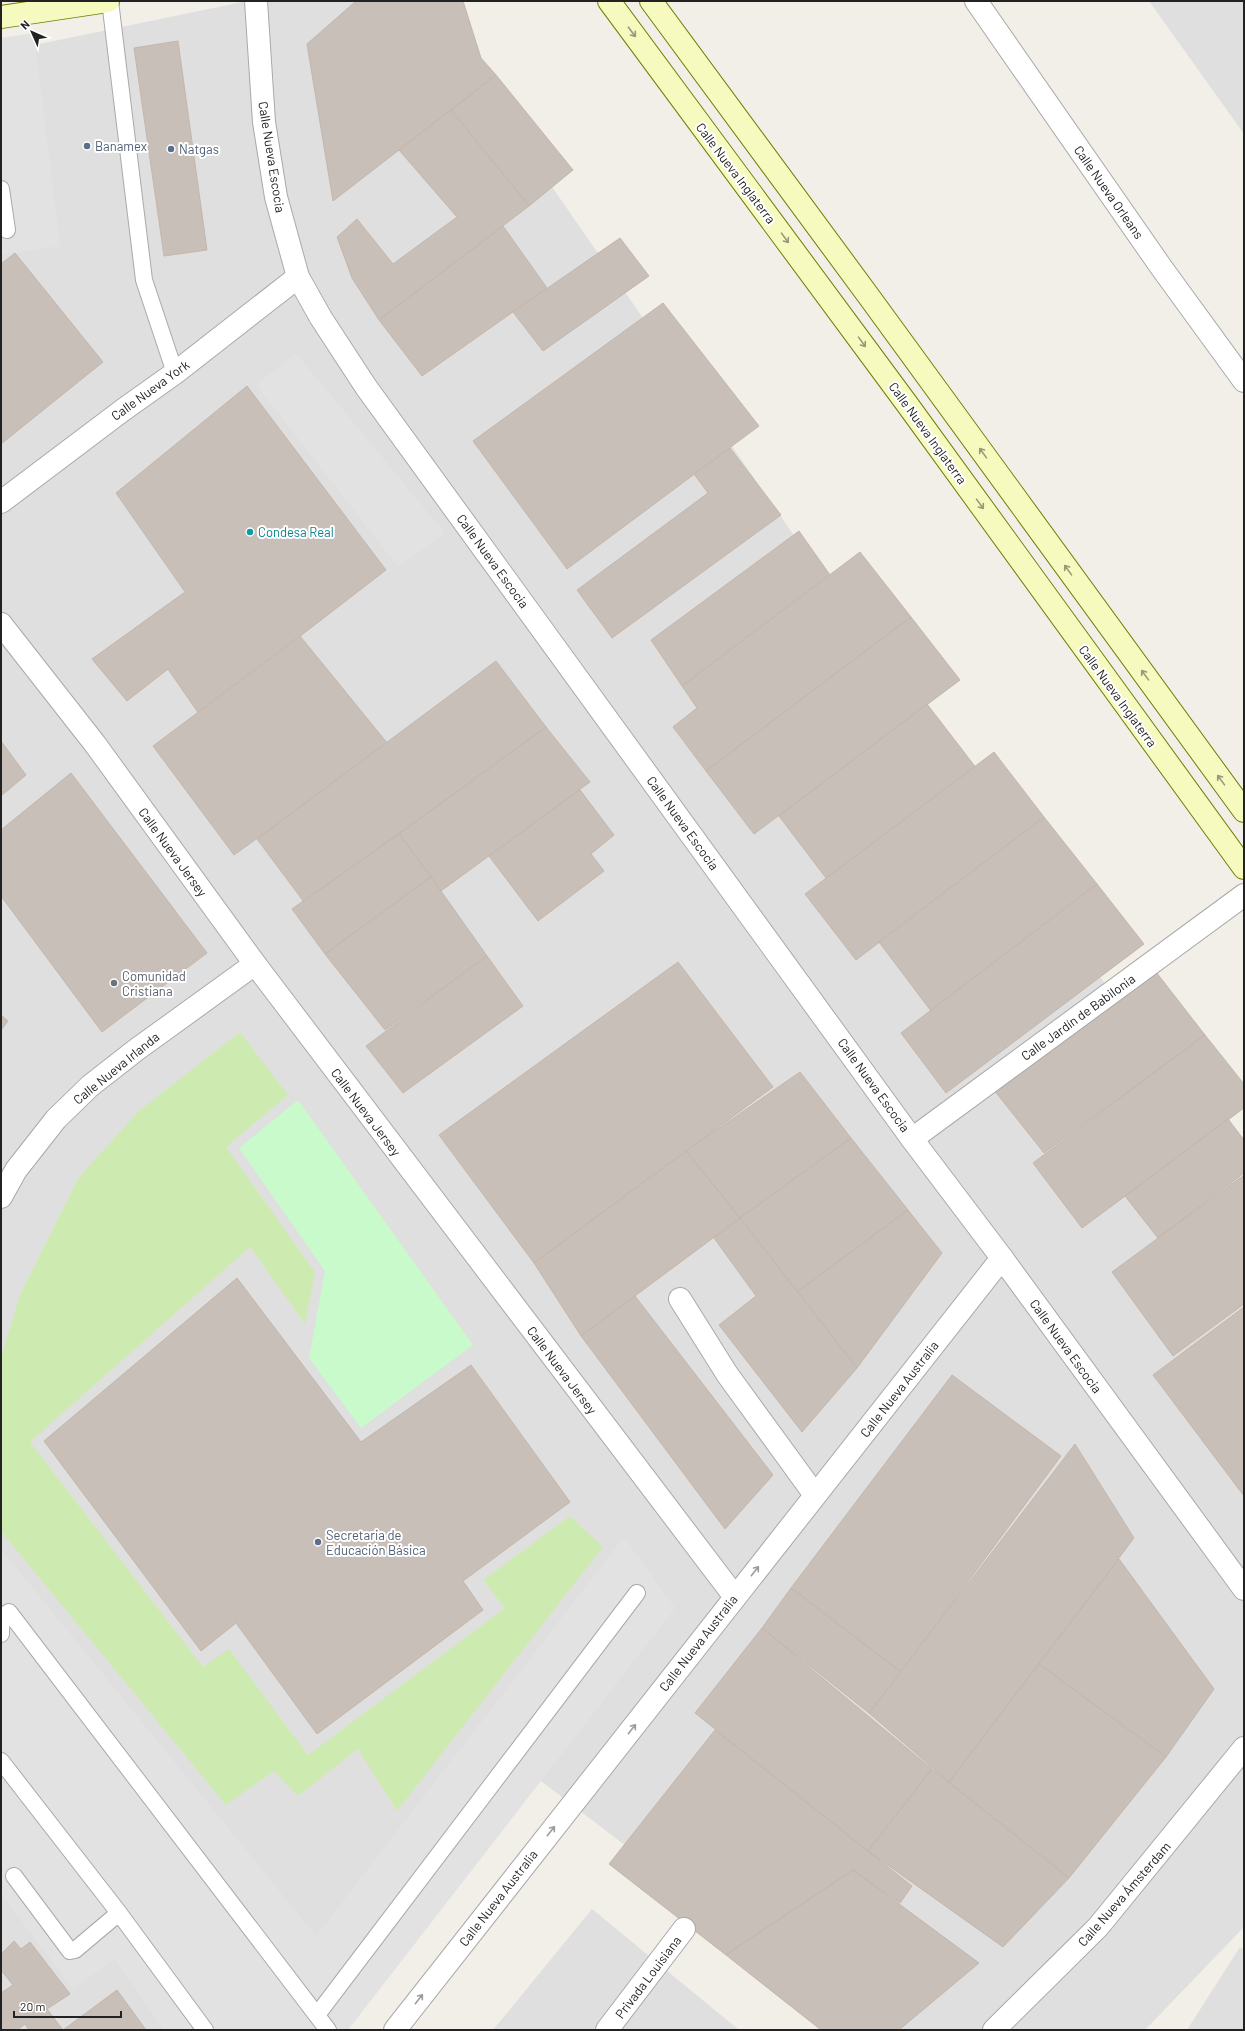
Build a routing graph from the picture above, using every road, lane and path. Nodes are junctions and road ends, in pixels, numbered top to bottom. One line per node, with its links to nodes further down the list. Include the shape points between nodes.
1 (109, 1): 6 (street); 10 (lane, via 144,280)
2 (256, 1): 9 (street, Calle Nueva Escocia, via 264,122 276,197)
3 (609, 1): 15 (street, Calle Nueva Inglaterra, one-way to 15, via 907,404)
4 (651, 1): 14 (street, one-way to 4)
5 (976, 1): 11 (street, Calle Nueva Orleans, via 1161,267)
6 (1, 17)
7 (1, 189): 8 (lane)
8 (8, 230)
9 (298, 277): 10 (street, Calle Nueva York); 18 (street, Calle Nueva Escocia, via 320,318 366,387)
10 (175, 373): 12 (street, Calle Nueva York)
11 (1244, 380)
12 (1, 502)
13 (1, 624): 17 (street, Calle Nueva Jersey, via 95,744)
14 (1244, 811)
15 (1244, 868)
16 (1244, 895): 18 (street, Calle Jardín de Babilonia)
17 (255, 964): 19 (street, Calle Nueva Irlanda, via 90,1086 56,1119 16,1170); 25 (street, Calle Nueva Jersey)
18 (912, 1139): 20 (street, Calle Nueva Escocia)
19 (1, 1197)
20 (1002, 1258): 22 (street, Calle Nueva Australia); 23 (street, Calle Nueva Escocia)
21 (680, 1299): 22 (street, via 727,1374)
22 (815, 1495): 25 (street, Calle Nueva Australia, one-way to 22)
23 (1244, 1589)
24 (637, 1593): 32 (lane)
25 (735, 1597): 36 (street, Calle Nueva Australia, one-way to 25)
26 (1, 1634): 32 (lane, via 1,1622 9,1612)
27 (1244, 1748): 37 (street, Calle Nueva Ámsterdam, via 1098,1928)
28 (1, 1761): 30 (lane)
29 (14, 1876): 30 (lane, via 70,1951 75,1950)
30 (119, 1913): 34 (lane)
31 (684, 1929): 33 (street, Privada Louisiana)
32 (317, 2015): 35 (lane)
33 (612, 2028)
34 (205, 2030)
35 (328, 2030)
36 (395, 2030)
37 (994, 2030)

